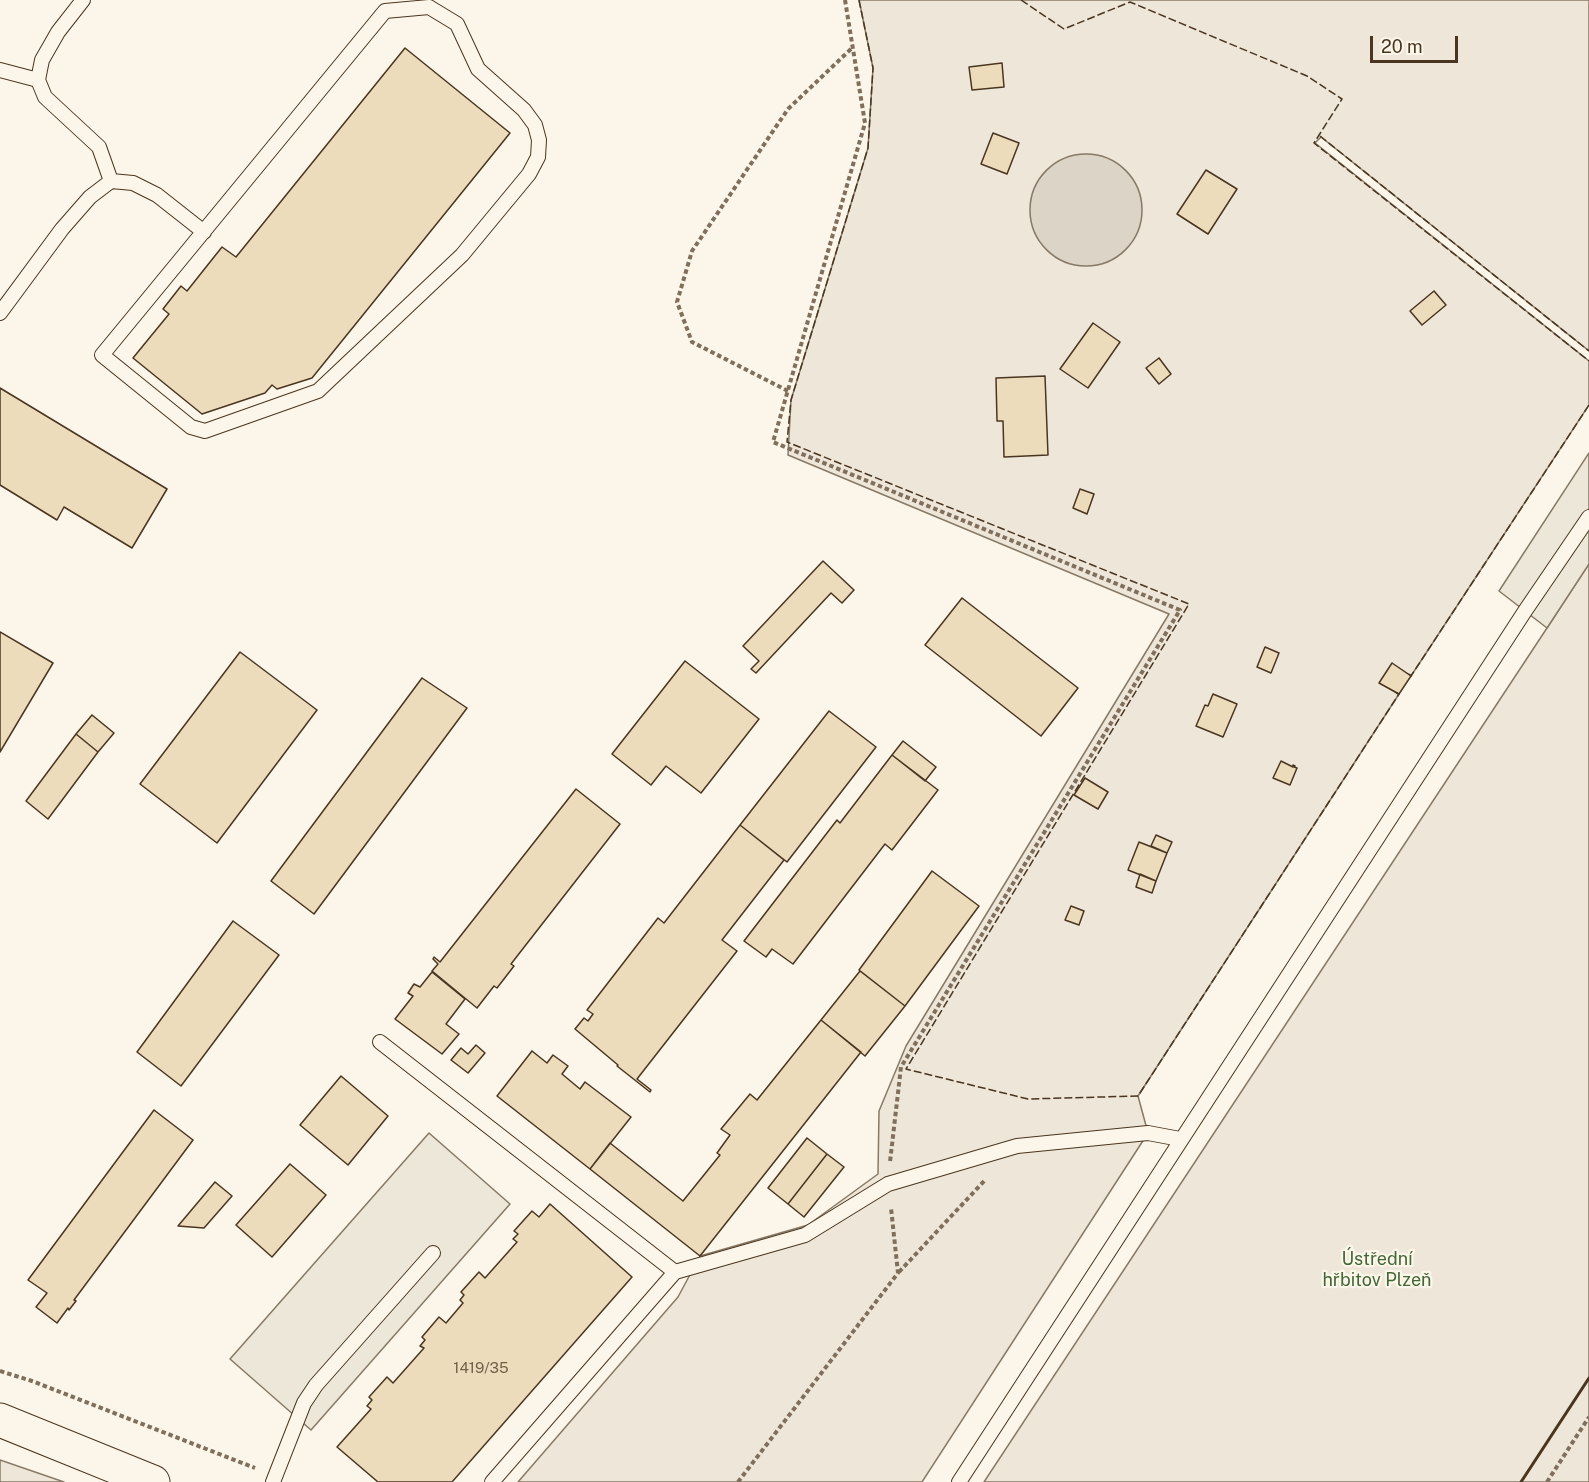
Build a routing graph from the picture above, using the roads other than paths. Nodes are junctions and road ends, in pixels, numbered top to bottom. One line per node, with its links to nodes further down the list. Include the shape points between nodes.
1 (83, 0): 3 (lane, via 42,60)
2 (0, 70): 3 (lane)
3 (38, 80): 4 (lane, via 45,97 99,147)
4 (111, 181): 5 (lane, via 133,183 157,195); 6 (lane, via 90,196 62,229)
5 (204, 232): 5 (lane, via 385,11 429,7 458,24 478,69 535,125 538,157 462,255 318,391 206,431 191,427 102,355)
6 (0, 314)
7 (1589, 517): 9 (lane)
8 (380, 1042): 11 (lane)
9 (1180, 1139): 11 (lane, via 1148,1133 1017,1146 888,1184 805,1235); 16 (lane)
10 (433, 1253): 13 (lane, via 316,1385 304,1403)
11 (675, 1272): 15 (lane)
12 (0, 1420): 14 (street)
13 (274, 1479)
14 (153, 1482)
15 (492, 1482)
16 (959, 1482)

